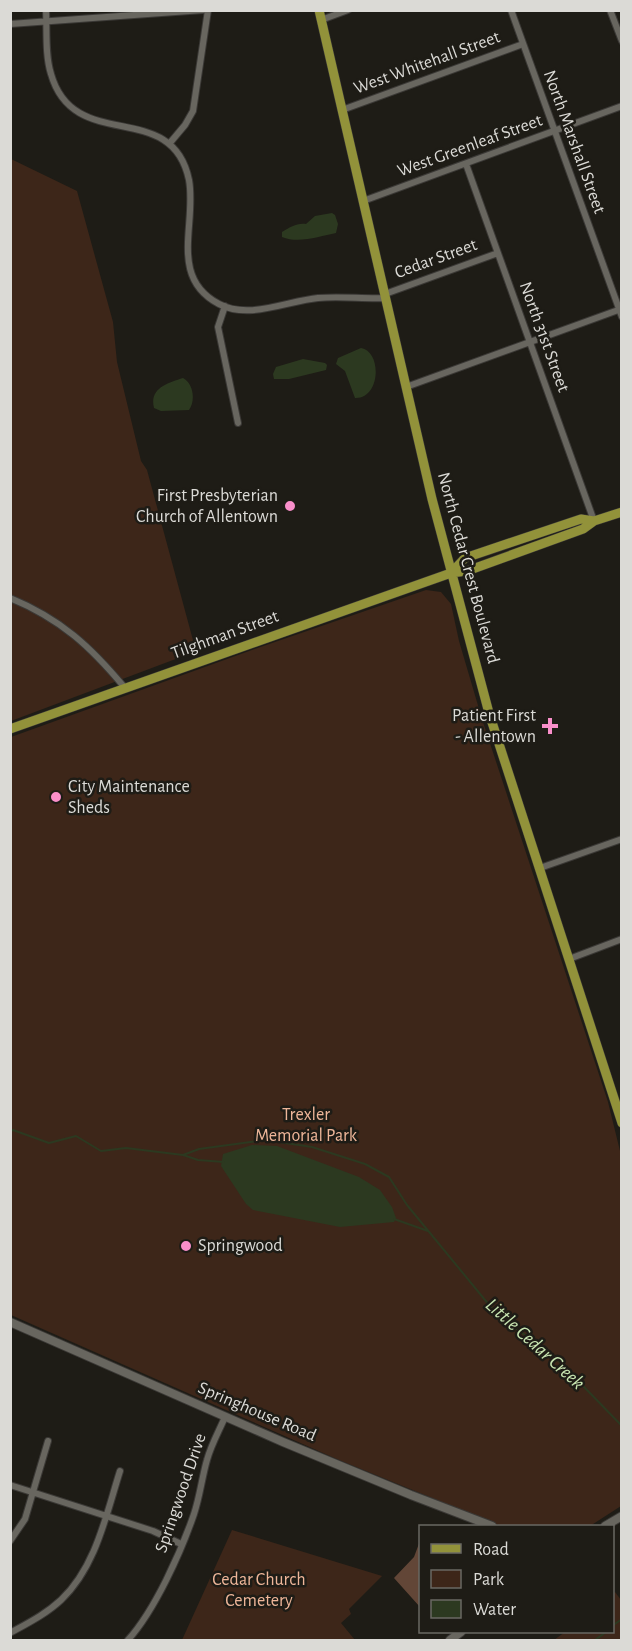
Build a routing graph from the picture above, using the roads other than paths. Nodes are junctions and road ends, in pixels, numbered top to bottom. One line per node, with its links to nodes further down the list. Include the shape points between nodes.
1 (46, 10): 8 (street)
2 (203, 10): 8 (street)
3 (208, 10): 15 (street, via 193,111)
4 (348, 10): 7 (street)
5 (510, 10): 11 (street, North Marshall Street)
6 (610, 10): 10 (street)
7 (320, 15): 13 (main road, North Cedar Crest Boulevard)
8 (46, 22): 9 (street); 15 (street, via 51,74 60,94 73,109 101,123 151,132)
9 (10, 24)
10 (621, 41)
11 (523, 44): 13 (street, West Whitehall Street); 14 (street, North Marshall Street)
12 (621, 106): 14 (street, West Greenleaf Street)
13 (342, 110): 17 (main road, North Cedar Crest Boulevard)
14 (554, 131): 16 (street, West Greenleaf Street); 21 (street, North Marshall Street)
15 (169, 144): 20 (street, via 182,161 189,180 191,273 204,294)
16 (466, 164): 17 (street, West Greenleaf Street); 18 (street, North 31st Street)
17 (363, 201): 19 (main road, North Cedar Crest Boulevard)
18 (498, 253): 19 (street, Cedar Street); 23 (street, North 31st Street)
19 (386, 296): 20 (street, Cedar Street, via 318,298 251,310); 24 (main road, North Cedar Crest Boulevard)
20 (225, 306): 25 (street, via 218,327)
21 (620, 309): 22 (street, North Marshall Street); 23 (street)
22 (621, 317)
23 (530, 341): 24 (street); 27 (street, North 31st Street)
24 (406, 387): 28 (main road, North Cedar Crest Boulevard)
25 (238, 423)
26 (621, 512): 27 (main road, Tilghman Street)
27 (594, 521): 28 (main road, Tilghman Street, via 583,529 519,553)
28 (451, 573): 30 (main road, Tilghman Street); 33 (main road, North Cedar Crest Boulevard, via 489,713)
29 (10, 598): 30 (street, via 67,628)
30 (125, 688): 31 (main road, Tilghman Street)
31 (10, 729)
32 (621, 839): 33 (street)
33 (540, 868): 35 (main road, North Cedar Crest Boulevard)
34 (621, 939): 35 (street)
35 (569, 959): 36 (main road, North Cedar Crest Boulevard)
36 (621, 1123)
37 (10, 1322): 38 (street, Springhouse Road)
38 (225, 1417): 45 (street, Springhouse Road); 48 (street, Springwood Drive, via 208,1455 197,1504)
39 (48, 1441): 42 (street)
40 (120, 1471): 43 (street)
41 (10, 1485): 42 (street)
42 (34, 1492): 43 (street); 47 (street, via 25,1519)
43 (106, 1516): 48 (street); 49 (street, via 77,1581 61,1600)
44 (621, 1516): 46 (street)
45 (487, 1525)
46 (608, 1525)
47 (10, 1541)
48 (181, 1544): 50 (street, Springwood Drive, via 162,1589)
49 (10, 1633)
50 (128, 1641)

